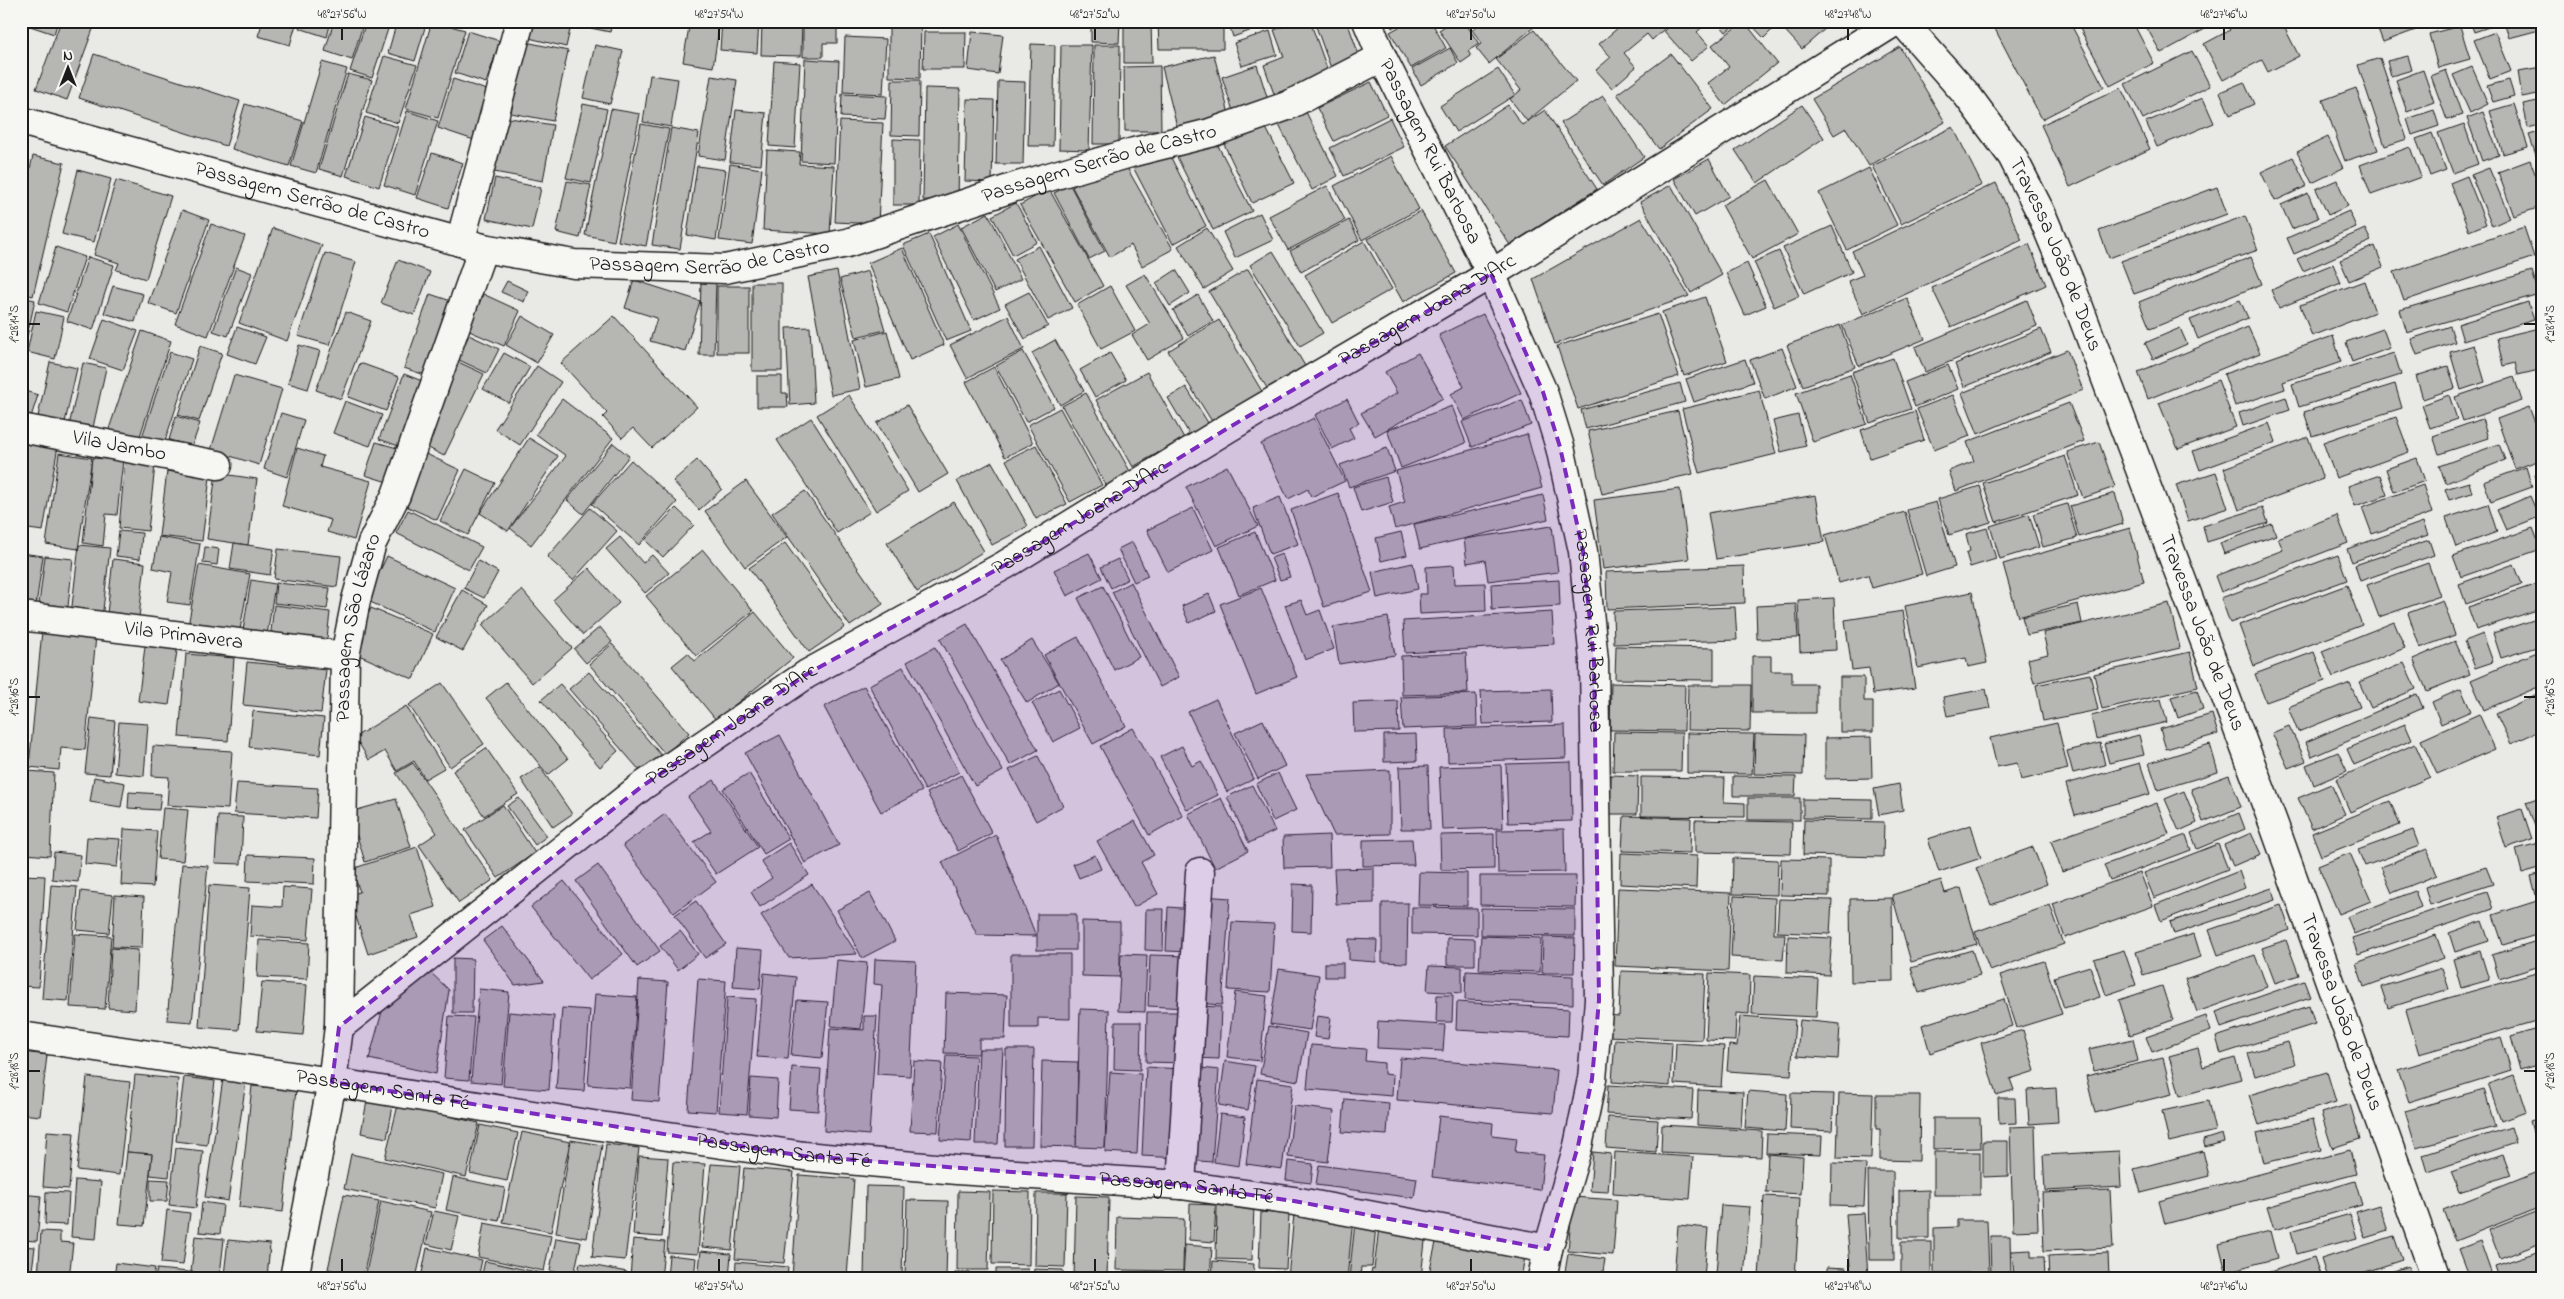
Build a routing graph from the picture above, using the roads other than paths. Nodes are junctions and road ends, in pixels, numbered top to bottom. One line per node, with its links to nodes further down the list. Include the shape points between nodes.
1 (520, 21): 7 (street, Passagem São Lázaro)
2 (1367, 21): 5 (street, Passagem Rui Barbosa)
3 (1896, 21): 8 (street, Passagem Joana D’Arc)
4 (1902, 21): 21 (street, Travessa João de Deus, via 1967,95 2006,148 2041,214 2264,798)
5 (1382, 57): 7 (street, Passagem Serrão de Castro, via 1287,106 1210,133 1018,186 847,243 752,265 725,269 574,264); 8 (street, Passagem Rui Barbosa)
6 (21, 122): 7 (street, Passagem Serrão de Castro)
7 (472, 245): 12 (street, Passagem São Lázaro, via 396,495 372,543)
8 (1491, 274): 14 (street, Passagem Joana D’Arc, via 1228,428 1004,566 807,674 641,787); 18 (street, Passagem Rui Barbosa, via 1543,392 1560,447 1583,551 1594,661 1599,1000 1592,1079 1578,1146)
9 (21, 428): 10 (street, Vila Jambo)
10 (218, 464)
11 (21, 616): 12 (street, Vila Primavera)
12 (345, 656): 14 (street, Passagem São Lázaro)
13 (1200, 872): 17 (street)
14 (340, 1027): 16 (street)
15 (21, 1036): 16 (street, Passagem Santa Fé)
16 (332, 1082): 17 (street, Passagem Santa Fé, via 804,1156); 19 (street)
17 (1181, 1185): 18 (street, Passagem Santa Fé, via 1294,1201)
18 (1548, 1249): 20 (street, Passagem Rui Barbosa)
19 (294, 1278)
20 (1542, 1278)
21 (2436, 1278)

